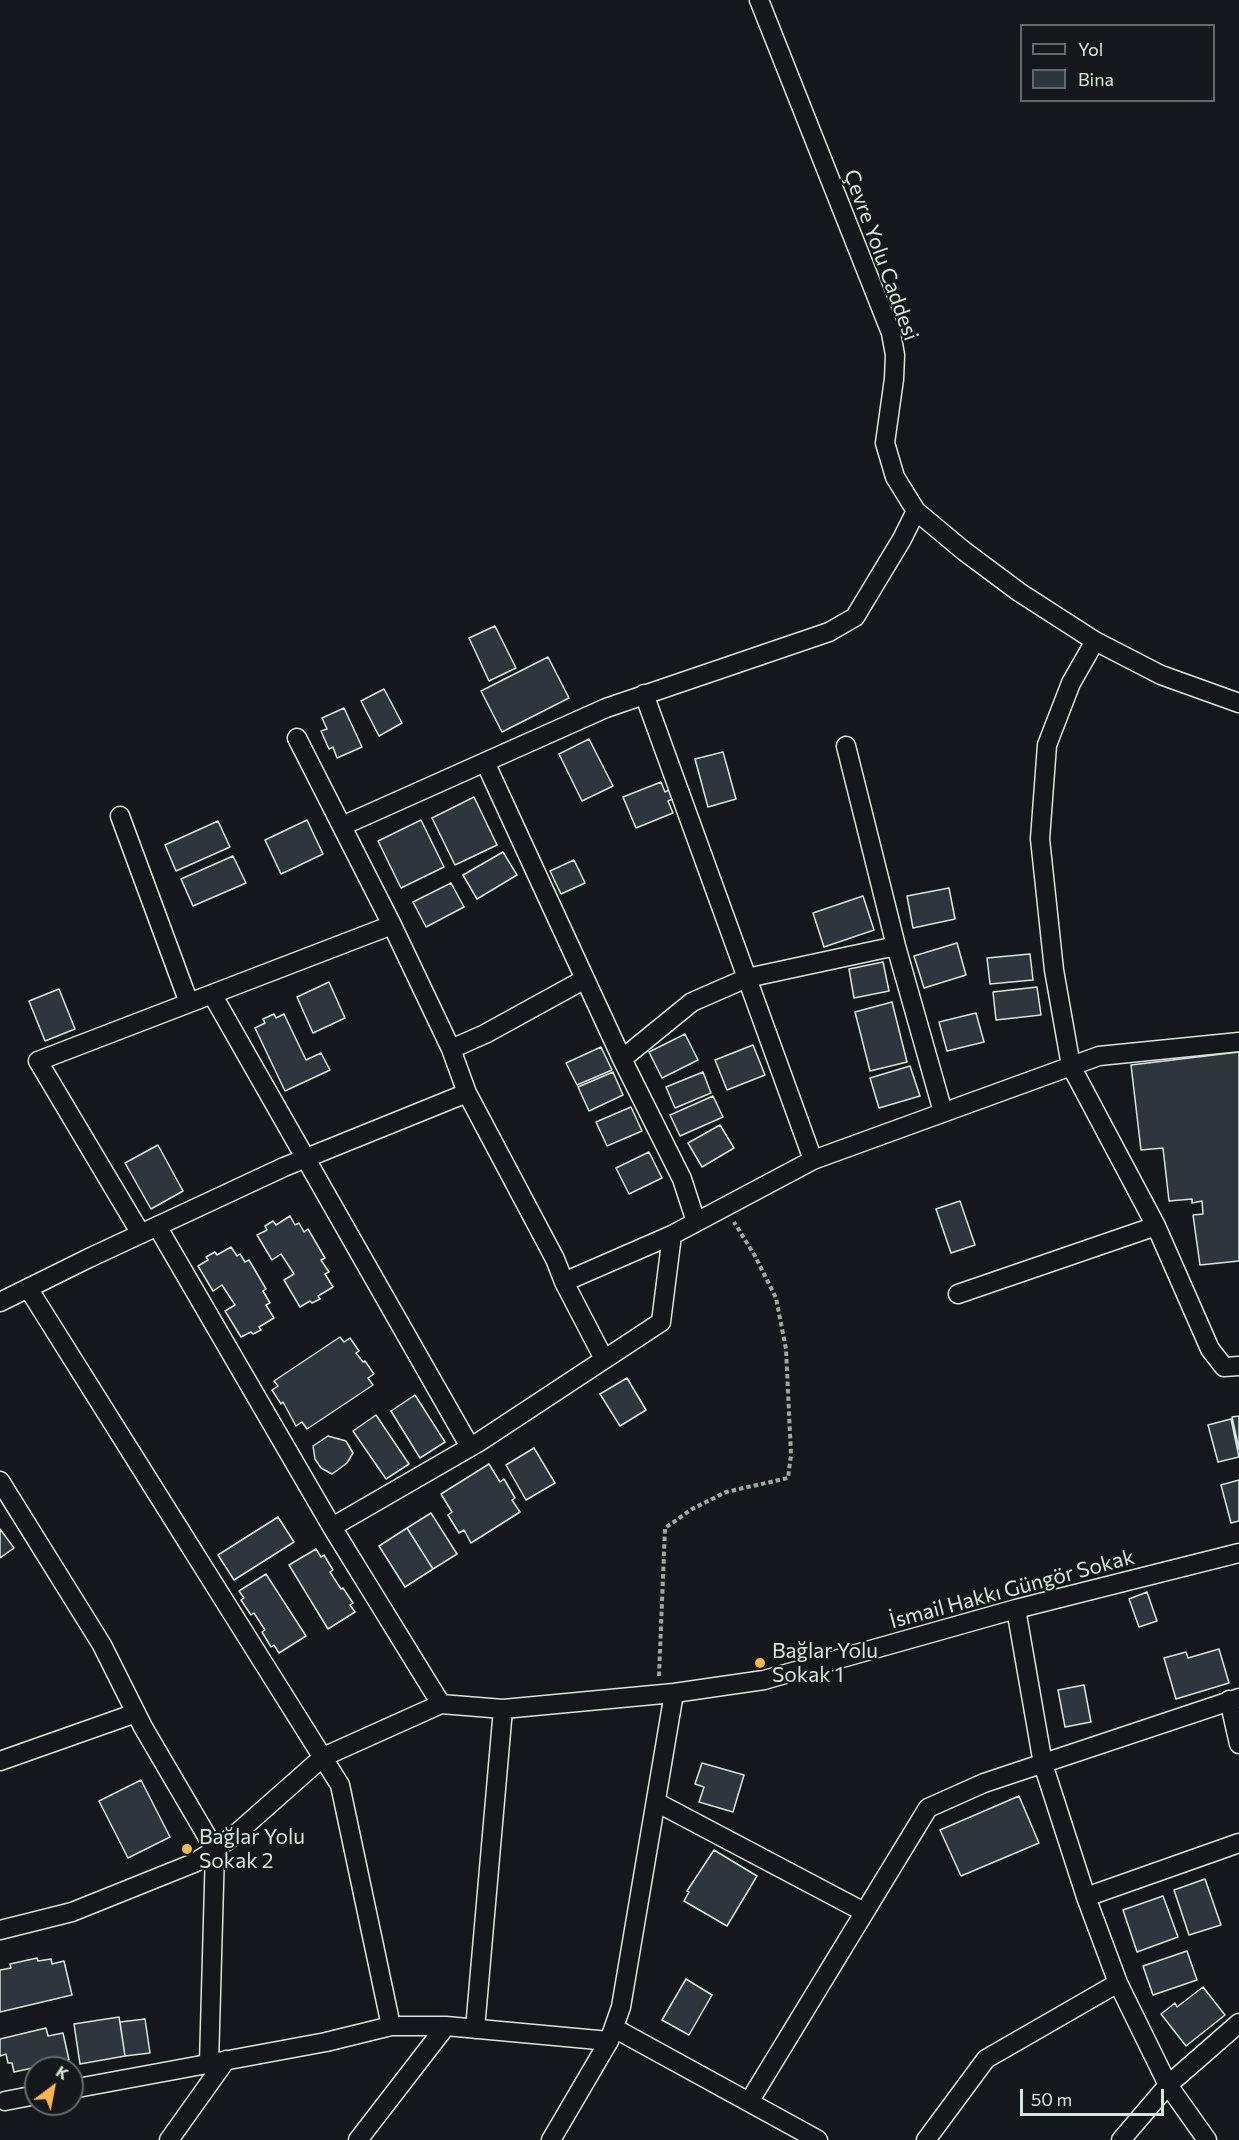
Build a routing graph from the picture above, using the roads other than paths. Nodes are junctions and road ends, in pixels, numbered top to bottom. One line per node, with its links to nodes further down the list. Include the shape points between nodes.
1 (759, 0): 2 (street, Çevre Yolu Caddesi, via 891,333 895,355 885,443 895,477)
2 (916, 511): 3 (street, Çevre Yolu Caddesi, via 1019,592); 4 (street, via 855,617 829,632)
3 (1095, 641): 5 (street, Çevre Yolu Caddesi, via 1161,675); 20 (street, via 1071,683 1047,746 1041,839 1054,970)
4 (644, 694): 8 (street); 13 (street)
5 (1239, 703)
6 (297, 738): 10 (street)
7 (846, 746): 12 (street)
8 (485, 762): 10 (street); 14 (street)
9 (120, 816): 16 (street)
10 (342, 826): 11 (street)
11 (392, 925): 15 (street); 18 (street)
12 (896, 946): 13 (street); 22 (street)
13 (747, 978): 19 (street, via 692,1002); 24 (street)
14 (585, 979): 18 (street); 19 (street)
15 (212, 994): 16 (street); 23 (street)
16 (189, 1003): 27 (street, via 38,1061)
17 (1239, 1042): 20 (street, via 1099,1056)
18 (451, 1049): 21 (street)
19 (622, 1059): 25 (street, via 682,1179)
20 (1071, 1066): 22 (street); 26 (street)
21 (466, 1093): 23 (street); 29 (street)
22 (943, 1112): 24 (street)
23 (306, 1158): 27 (street); 35 (street)
24 (813, 1160): 25 (street)
25 (696, 1222): 28 (street)
26 (1156, 1226): 31 (street); 34 (street, via 1210,1349 1224,1367)
27 (149, 1230): 30 (street); 37 (street)
28 (672, 1236): 29 (street); 33 (street, via 660,1322)
29 (564, 1282): 33 (street)
30 (28, 1288): 32 (street); 46 (street)
31 (958, 1294)
32 (0, 1302)
33 (603, 1359): 35 (street)
34 (1239, 1366)
35 (470, 1447): 37 (street)
36 (0, 1480): 44 (street, via 102,1645)
37 (332, 1527): 42 (street)
38 (1239, 1553): 39 (street, İsmail Hakkı Güngör Sokak)
39 (1016, 1609): 40 (street, İsmail Hakkı Güngör Sokak, via 764,1680); 48 (street)
40 (666, 1694): 43 (street, İsmail Hakkı Güngör Sokak); 49 (street)
41 (1234, 1699): 45 (street); 48 (street)
42 (441, 1704): 43 (street, İsmail Hakkı Güngör Sokak); 46 (street)
43 (503, 1709): 59 (street)
44 (136, 1713): 47 (street); 51 (street)
45 (1239, 1744)
46 (323, 1757): 51 (street); 57 (street, via 340,1785)
47 (0, 1761)
48 (1043, 1764): 52 (street); 53 (street, via 984,1783 928,1808)
49 (656, 1802): 53 (street); 60 (street, via 621,2007)
50 (1239, 1844): 52 (street)
51 (216, 1850): 54 (street, via 194,1863 72,1912); 61 (street)
52 (1086, 1897): 55 (street)
53 (864, 1912): 66 (street)
54 (0, 1930)
55 (1118, 1983): 62 (street); 71 (street, via 986,2059)
56 (1239, 2023): 62 (street)
57 (391, 2026): 58 (street); 61 (street)
58 (446, 2026): 59 (street); 68 (street)
59 (476, 2029): 60 (street)
60 (611, 2034): 66 (street); 69 (street)
61 (218, 2062): 63 (street); 67 (street)
62 (1168, 2085): 72 (street); 73 (street)
63 (84, 2087)
64 (24, 2097): 65 (street)
65 (2, 2100)
66 (749, 2102): 70 (street)
67 (170, 2140)
68 (358, 2140)
69 (551, 2140)
70 (818, 2140)
71 (926, 2140)
72 (1121, 2140)
73 (1207, 2140)

